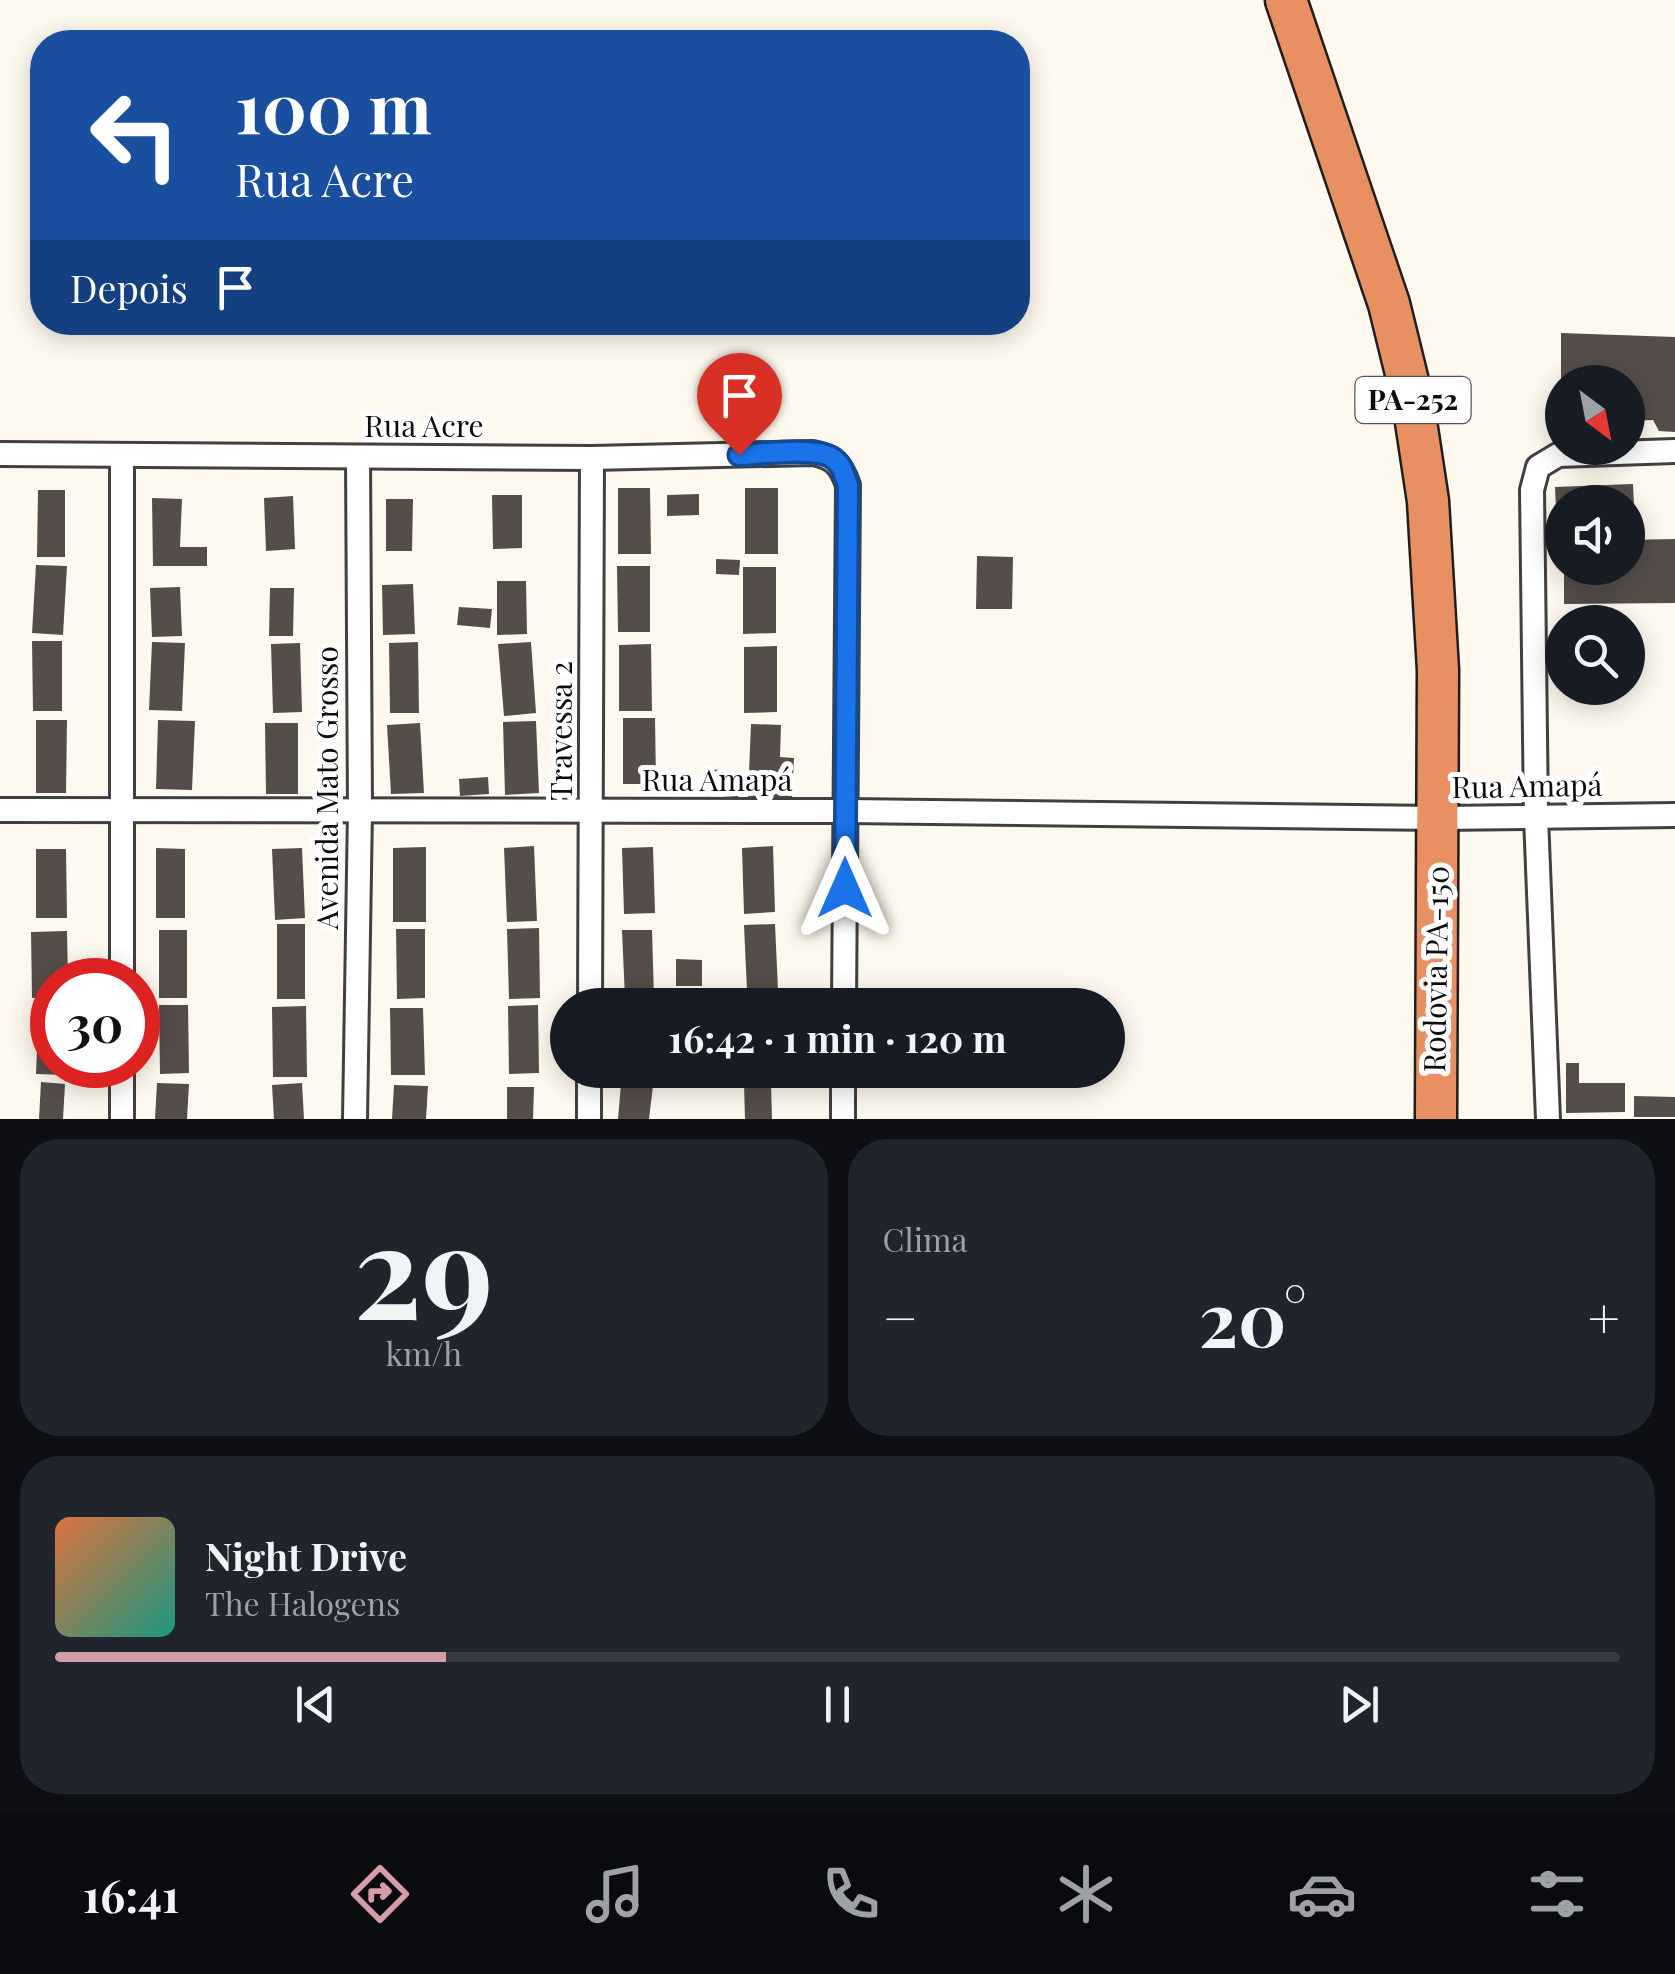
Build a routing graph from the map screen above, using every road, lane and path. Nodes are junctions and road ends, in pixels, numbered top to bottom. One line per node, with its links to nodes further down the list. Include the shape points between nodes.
1 (1286, 0): 14 (highway, PA-252, via 1389,304 1413,402 1429,520)
2 (1675, 451): 13 (street, via 1558,455 1538,467 1532,490)
3 (0, 454): 4 (street, Rua Acre)
4 (122, 456): 5 (street, Rua Acre); 8 (street)
5 (358, 457): 6 (street, Rua Acre); 9 (street, Avenida Mato Grosso)
6 (592, 458): 10 (street, Travessa 2); 11 (street, Rua Acre, via 813,453 830,456 842,468 848,485)
7 (0, 810): 8 (street, Rua Amapá)
8 (122, 810): 9 (street, Rua Amapá); 15 (street)
9 (360, 810): 10 (street, Rua Amapá); 22 (street, Avenida Mato Grosso)
10 (592, 811): 11 (street, Rua Amapá); 16 (street, Travessa 2)
11 (846, 811): 14 (street, Rua Amapá); 17 (street)
12 (1675, 814): 13 (street, Rua Amapá)
13 (1536, 817): 14 (street, Rua Amapá); 26 (street)
14 (1439, 818): 25 (highway, Rodovia PA-150 / PA-252)
15 (122, 958)
16 (590, 988)
17 (844, 988)
18 (122, 1088): 21 (street)
19 (590, 1088): 23 (street)
20 (843, 1088): 24 (street)
21 (122, 1119)
22 (356, 1119)
23 (589, 1119)
24 (843, 1119)
25 (1436, 1119)
26 (1548, 1119)

